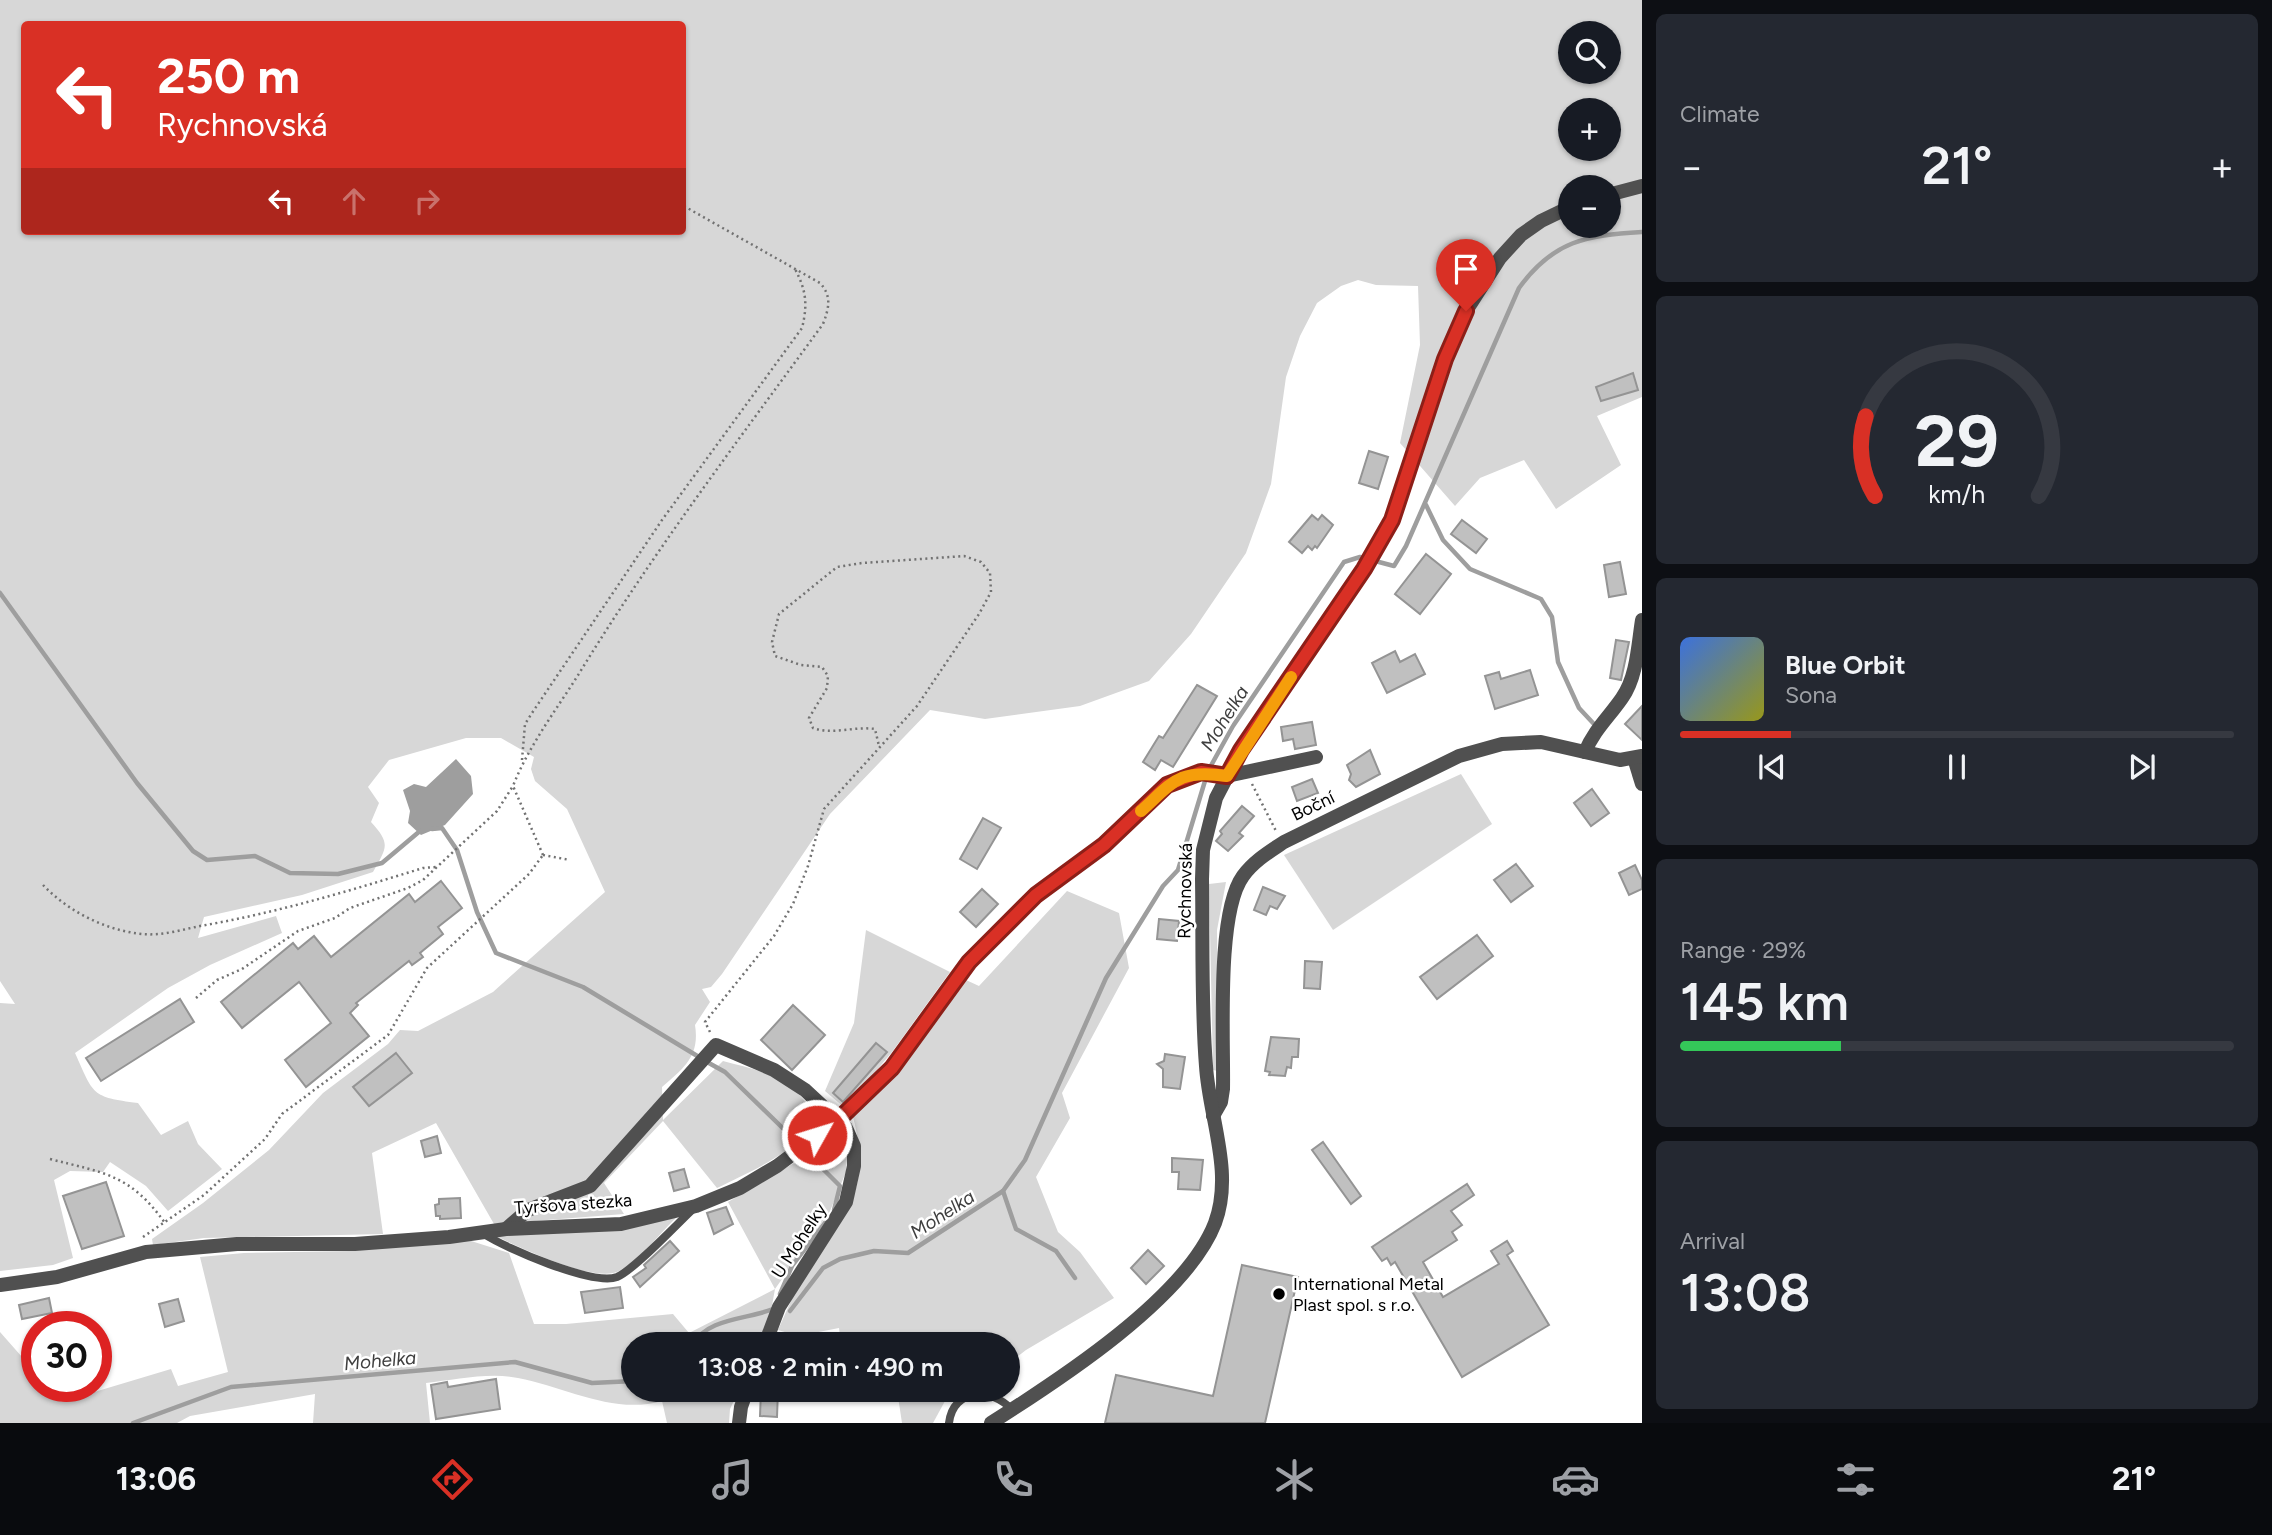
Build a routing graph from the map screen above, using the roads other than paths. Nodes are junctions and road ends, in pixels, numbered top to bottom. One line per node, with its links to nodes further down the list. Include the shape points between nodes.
1 (1642, 186): 2 (street)
2 (1621, 192)
3 (1558, 212): 8 (street, Rychnovská, via 1521,235 1482,282 1452,341 1392,520 1378,547)
4 (1642, 620): 5 (street, via 1630,684 1592,734)
5 (1585, 752): 7 (street, Boční, via 1620,760); 10 (street, Boční, via 1541,741 1502,744 1459,756 1284,842 1257,860 1231,898 1226,930 1223,1089)
6 (1317, 757): 8 (street, Tyršova stezka)
7 (1638, 757): 9 (street)
8 (1221, 775): 10 (street, Rychnovská, via 1203,850 1206,1066); 11 (street, Tyršova stezka, via 1201,772 1167,785 1104,845 1036,895 969,962 892,1068)
9 (1642, 784)
10 (1213, 1116): 18 (street, Rychnovská, via 1221,1195 1204,1244 1138,1318)
11 (838, 1120): 12 (street, Tyršova stezka, via 740,1188); 13 (street, U Mohelky, via 774,1070 716,1045 590,1186 528,1210); 16 (street, U Mohelky, via 854,1146 846,1202 779,1307)
12 (696, 1206): 13 (street, Tyršova stezka, via 621,1223); 14 (lane, via 624,1273 608,1279 547,1262)
13 (506, 1229): 14 (street, Tyršova stezka)
14 (481, 1232): 15 (street, Tyršova stezka, via 355,1244 237,1244 146,1252 57,1277)
15 (0, 1284)
16 (770, 1332)
17 (742, 1402): 19 (street)
18 (1012, 1410): 20 (lane, via 998,1397 974,1394 958,1401); 21 (street, Rychnovská)
19 (739, 1423)
20 (949, 1423)
21 (991, 1423)

